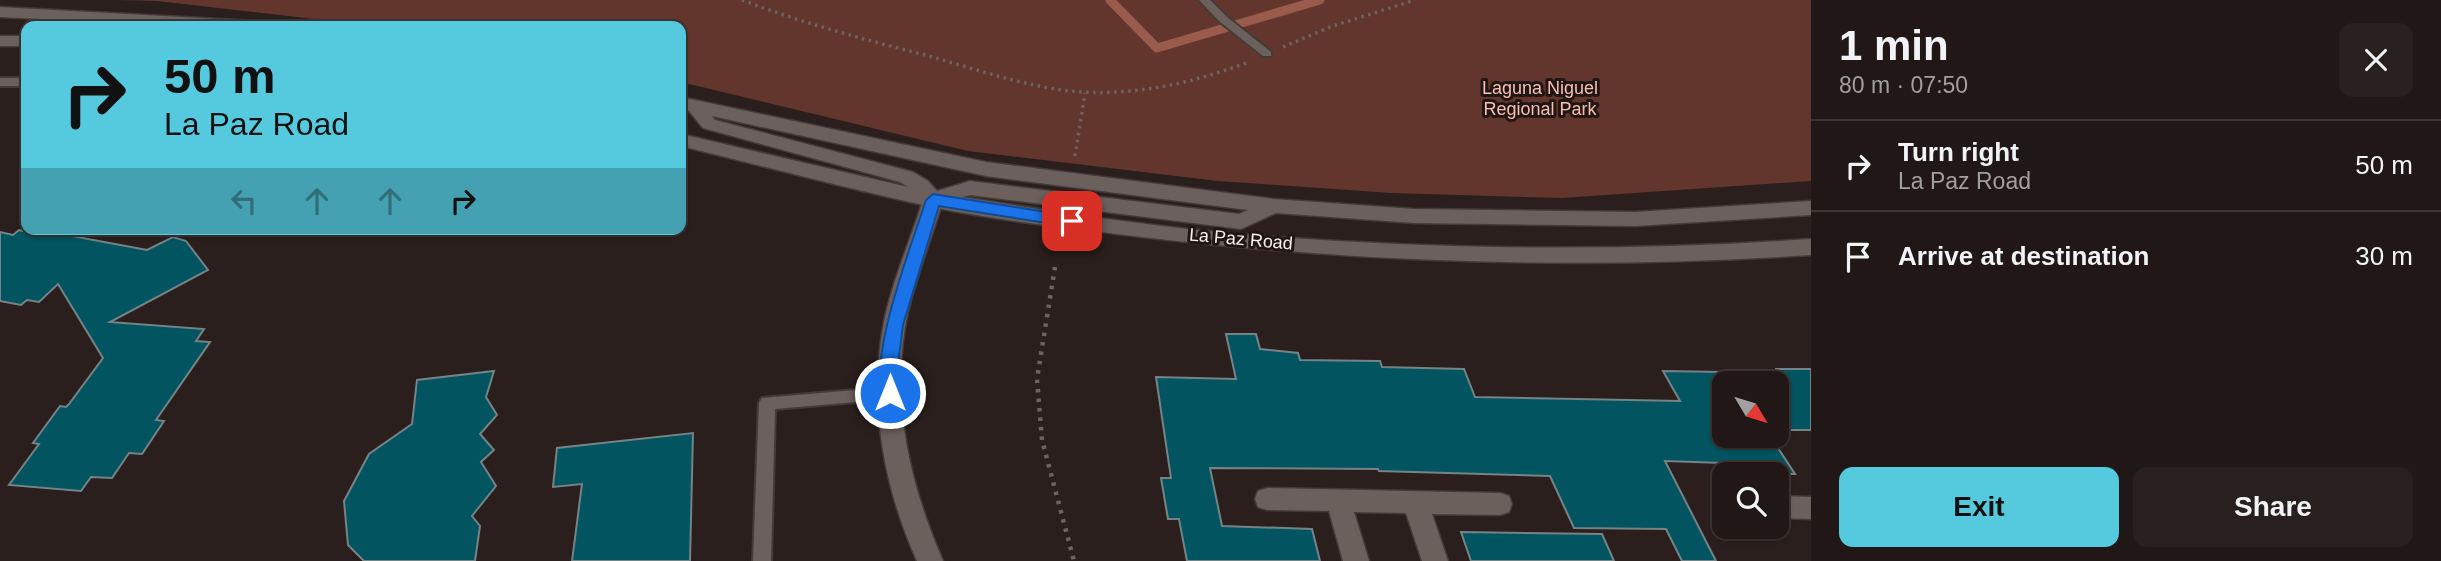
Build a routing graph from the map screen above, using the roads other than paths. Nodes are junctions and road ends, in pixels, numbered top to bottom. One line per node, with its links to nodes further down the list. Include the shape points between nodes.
1 (1204, 0): 6 (lane)
2 (0, 12): 3 (main road)
3 (189, 21)
4 (0, 41): 5 (main road)
5 (21, 41)
6 (1267, 54)
7 (0, 82): 8 (lane)
8 (21, 82)
9 (687, 104): 11 (main road, via 709,124 906,177); 12 (main road, La Paz Road, via 986,169)
10 (686, 141): 11 (main road, La Paz Road)
11 (933, 200): 12 (main road, via 970,188 1241,222); 14 (main road, La Paz Road, via 1250,242 1429,253 1591,257); 15 (main road, via 895,325 888,372)
12 (1273, 206): 13 (main road, La Paz Road, via 1413,216 1635,219)
13 (1811, 208)
14 (1811, 247)
15 (890, 393): 22 (lane, via 767,403); 23 (main road, via 900,479)
16 (1266, 499): 17 (main road)
17 (1338, 500): 18 (main road); 24 (main road)
18 (1415, 502): 19 (main road); 25 (main road)
19 (1500, 504)
20 (1789, 507): 21 (main road)
21 (1811, 508)
22 (762, 561)
23 (930, 561)
24 (1356, 561)
25 (1435, 561)

